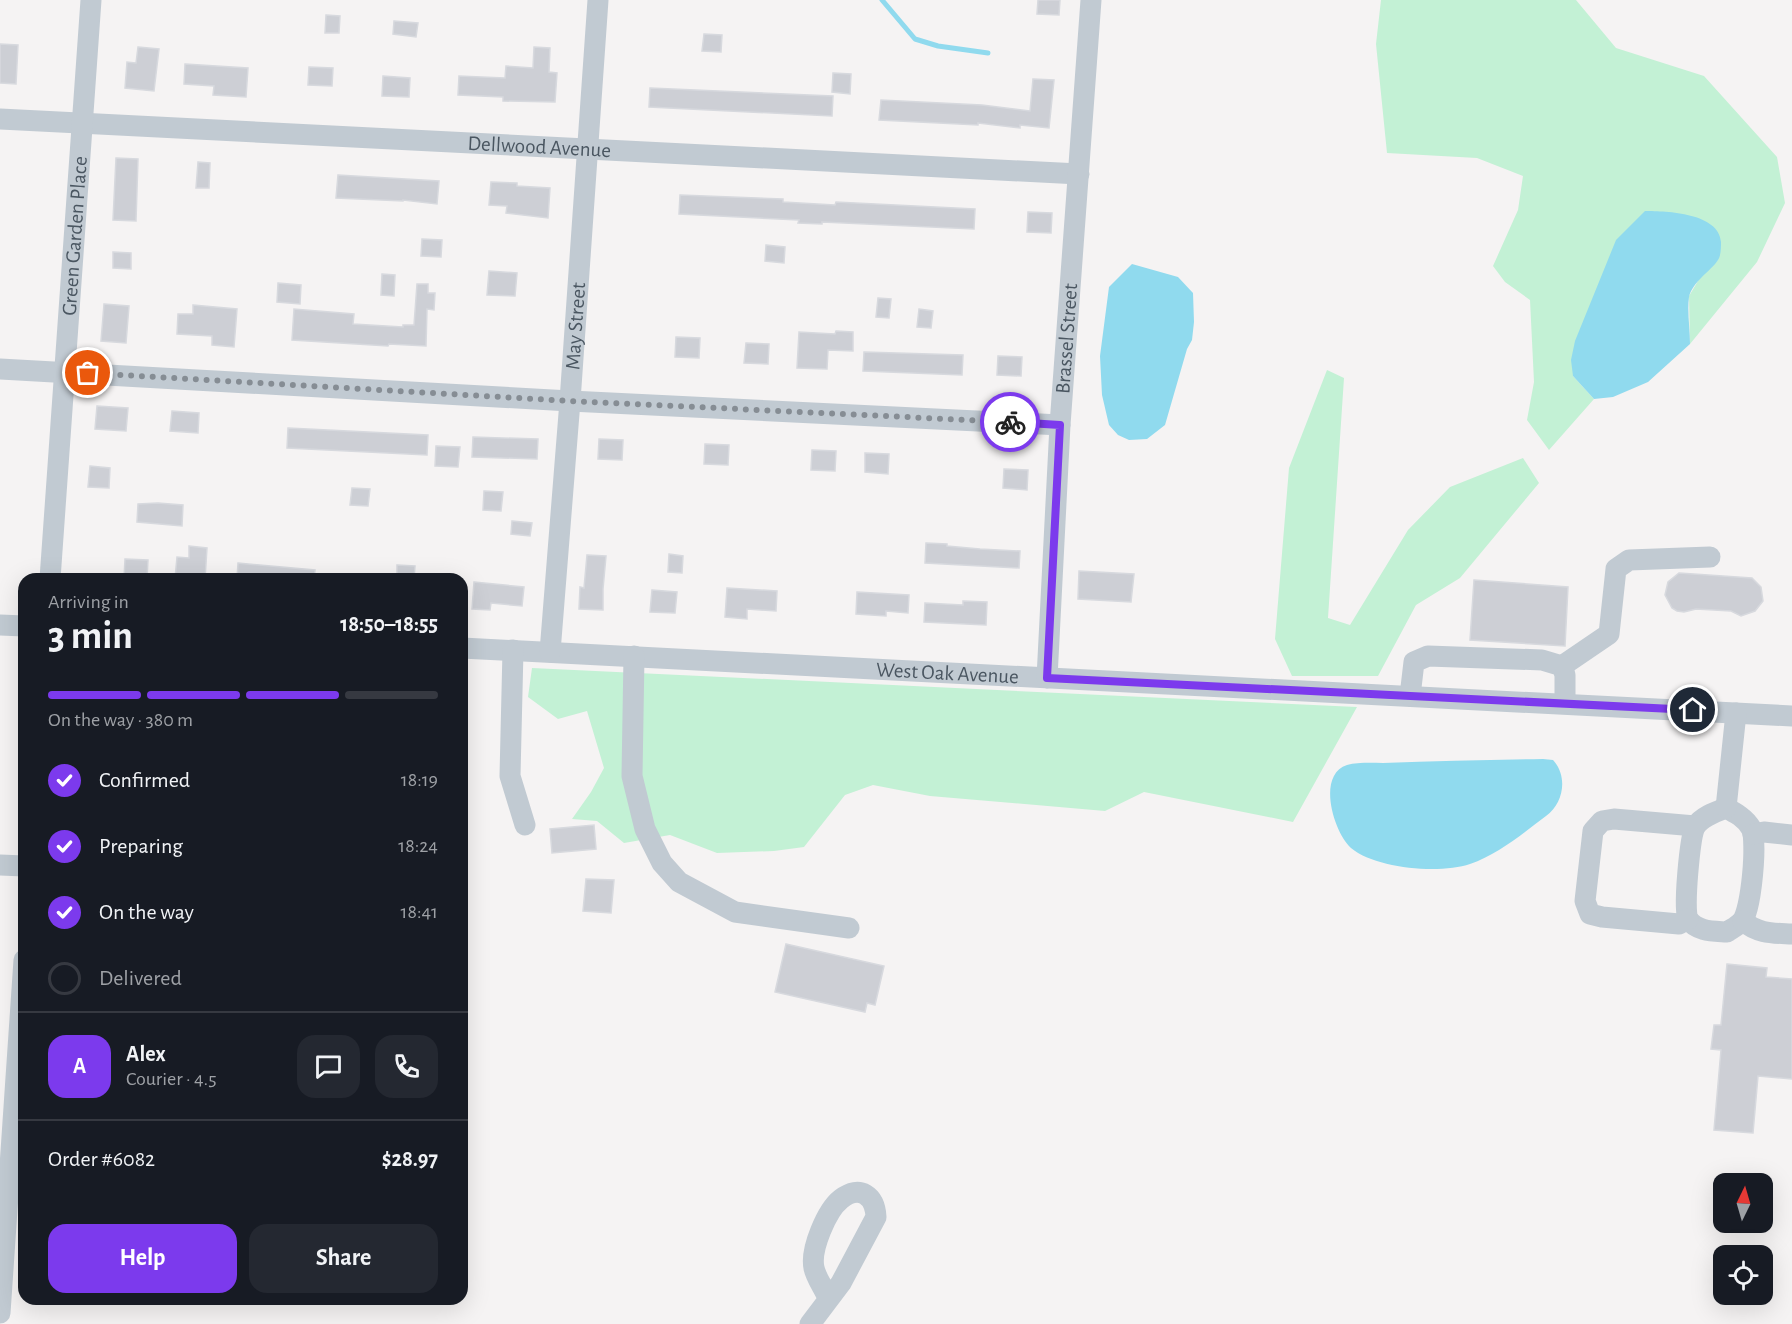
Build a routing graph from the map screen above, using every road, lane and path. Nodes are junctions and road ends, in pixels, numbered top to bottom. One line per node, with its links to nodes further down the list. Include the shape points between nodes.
1 (91, 0): 5 (street, Green Garden Place)
2 (598, 0): 6 (street, May Street)
3 (1091, 0): 7 (street, Brassel Street)
4 (0, 119): 5 (street, Dellwood Avenue)
5 (82, 123): 6 (street, Dellwood Avenue); 9 (street, Green Garden Place)
6 (587, 150): 7 (street, Dellwood Avenue); 10 (street, May Street)
7 (1079, 174): 11 (street, Brassel Street)
8 (0, 369): 9 (street)
9 (65, 372): 10 (street); 13 (street, Green Garden Place)
10 (570, 401): 11 (street); 18 (street, May Street)
11 (1060, 425): 21 (street, Brassel Street)
12 (1710, 557): 20 (street, via 1629,560 1616,568 1609,634)
13 (50, 573)
14 (0, 625): 15 (street)
15 (18, 626)
16 (468, 648): 17 (street, West Oak Avenue)
17 (513, 650): 18 (street, West Oak Avenue); 27 (street, via 510,776)
18 (550, 652): 19 (street, West Oak Avenue)
19 (634, 656): 21 (street, West Oak Avenue); 35 (street, via 632,776 645,829 662,864 679,882 735,912)
20 (1562, 666): 22 (street, via 1542,660 1428,656 1413,662); 23 (street)
21 (1047, 678): 22 (street, West Oak Avenue)
22 (1410, 696): 23 (street, West Oak Avenue)
23 (1564, 703): 24 (street, West Oak Avenue)
24 (1736, 713): 25 (street, West Oak Avenue); 26 (street)
25 (1792, 716)
26 (1726, 808): 28 (street, via 1710,813); 29 (street, via 1739,814)
27 (525, 825)
28 (1695, 826): 33 (street, via 1685,906); 33 (street, via 1602,820 1593,831 1585,901 1590,914 1602,917 1678,924)
29 (1753, 834): 30 (street); 34 (street, via 1748,908)
30 (1792, 835)
31 (0, 865): 32 (street)
32 (18, 866)
33 (1688, 919): 34 (street, via 1701,929 1726,932)
34 (1743, 921): 36 (street, via 1761,932)
35 (849, 928)
36 (1792, 934)
37 (18, 1048): 39 (street)
38 (828, 1298): 40 (street)
39 (0, 1313)
40 (810, 1324)

